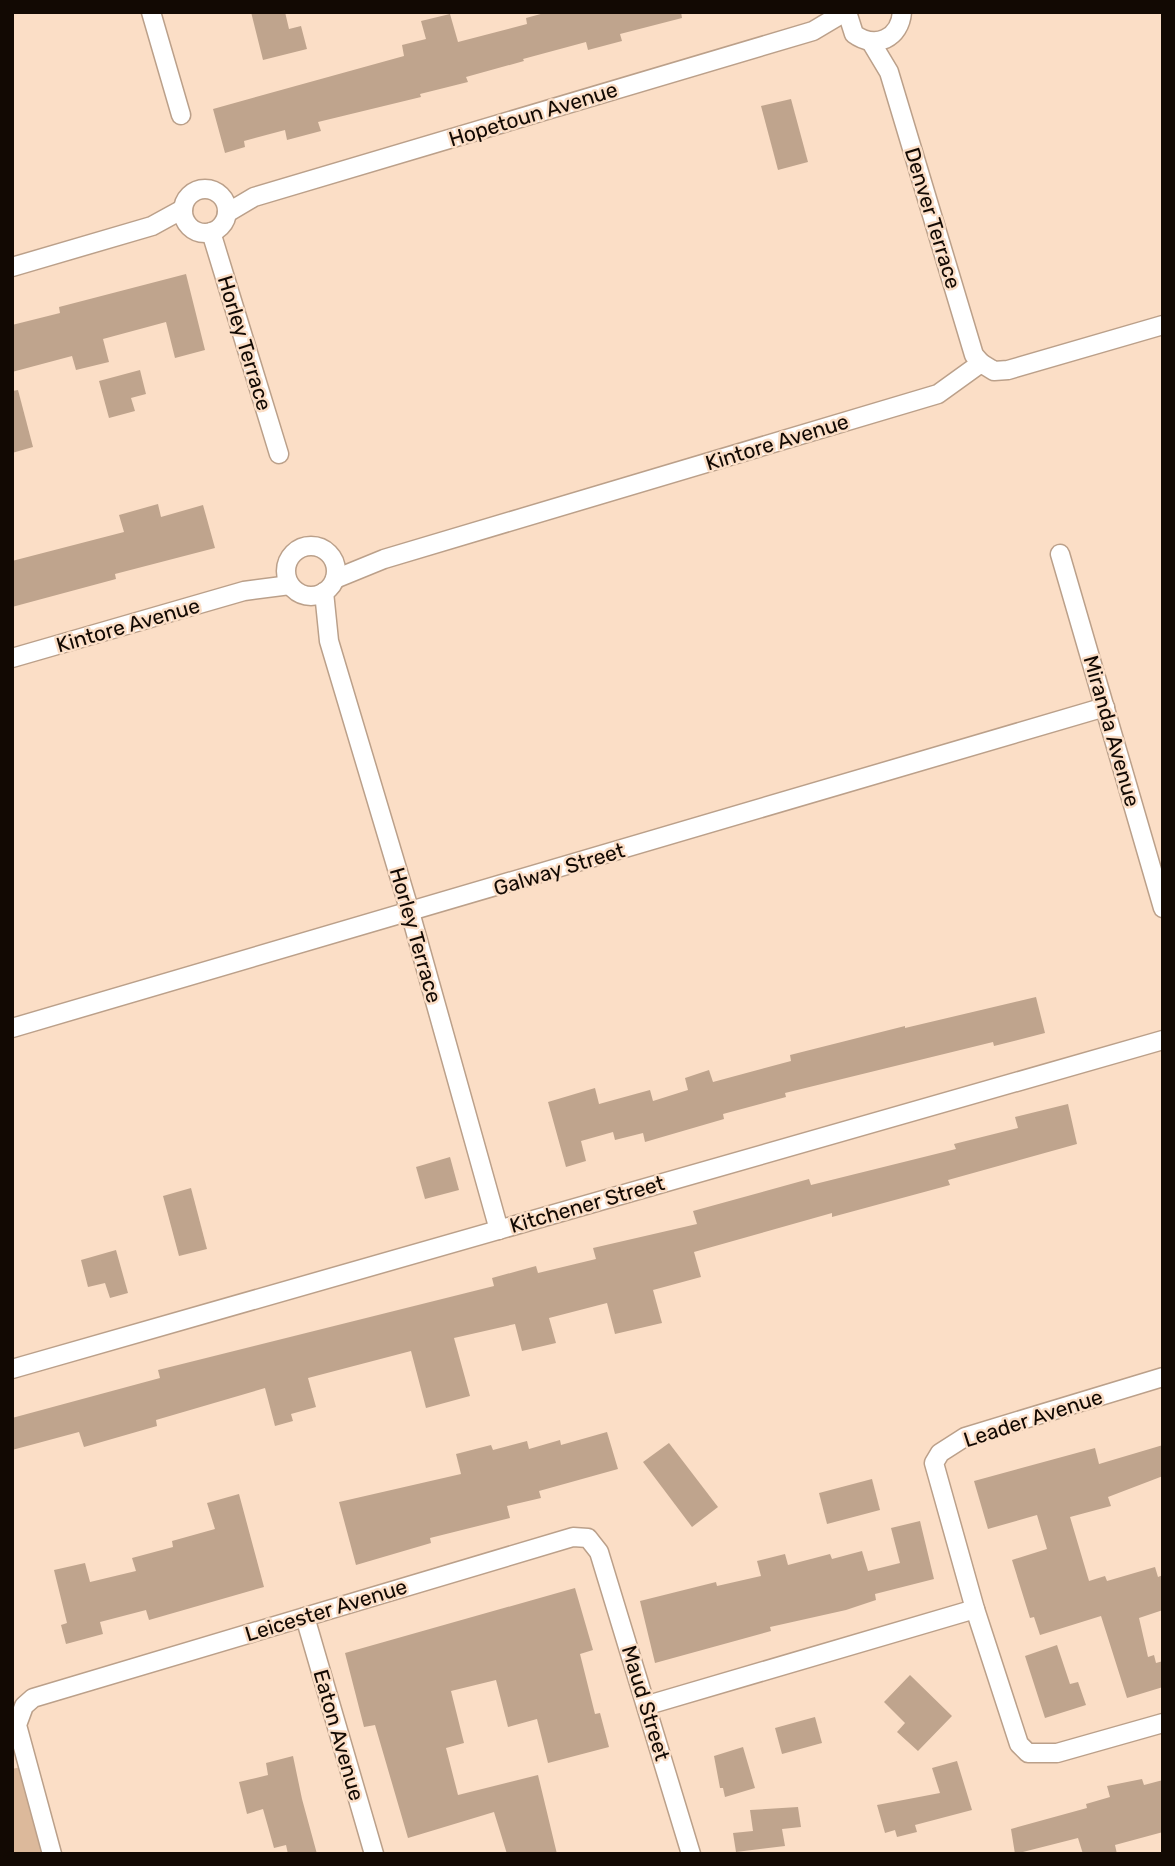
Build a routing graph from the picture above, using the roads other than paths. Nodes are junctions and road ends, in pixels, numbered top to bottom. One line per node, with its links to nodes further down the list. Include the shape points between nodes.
1 (151, 12): 9 (street)
2 (846, 12): 4 (street, Hopetoun Avenue); 5 (street)
3 (904, 15): 6 (street)
4 (813, 31): 5 (street, Hopetoun Avenue); 10 (street, Hopetoun Avenue)
5 (854, 34): 7 (street)
6 (890, 37): 7 (street); 8 (street, Denver Terrace)
7 (871, 42): 8 (street, Denver Terrace)
8 (889, 72): 15 (street, Denver Terrace, via 974,355)
9 (181, 115)
10 (224, 205): 11 (street, via 215,191 198,190 190,194); 12 (street, via 218,228)
11 (185, 217): 12 (street, via 202,233); 13 (street)
12 (211, 232): 16 (street, Horley Terrace)
13 (12, 267)
14 (1163, 325): 15 (street, via 1008,370 994,371)
15 (981, 363): 18 (street, Kintore Avenue, via 938,394)
16 (279, 454)
17 (1060, 554): 22 (street, Miranda Avenue)
18 (331, 577): 19 (street, via 309,596); 19 (street, via 321,547 303,546 292,554); 20 (street, Horley Terrace)
19 (292, 583): 20 (street, Horley Terrace); 21 (street, Kintore Avenue, via 244,592)
20 (329, 641): 25 (street, Horley Terrace)
21 (12, 658)
22 (1105, 706): 23 (street, Miranda Avenue); 25 (street, Galway Street)
23 (1158, 873): 24 (street, Miranda Avenue)
24 (1163, 908)
25 (410, 912): 26 (street, Galway Street); 28 (street, Horley Terrace)
26 (12, 1028)
27 (1163, 1040): 28 (street, Kitchener Street)
28 (499, 1230): 29 (street, Kitchener Street)
29 (12, 1369)
30 (1163, 1377): 32 (street, Leader Avenue, via 965,1437 940,1453 934,1463 935,1476)
31 (599, 1552): 33 (street, Leicester Avenue, via 588,1538 573,1537); 34 (street, Maud Street)
32 (975, 1609): 34 (street); 35 (street, Leader Avenue, via 1013,1734 1028,1753 1057,1754)
33 (305, 1617): 36 (street, Leicester Avenue, via 33,1698 24,1706 16,1725); 37 (street, Eaton Avenue)
34 (648, 1705): 38 (street, Maud Street)
35 (1163, 1723)
36 (52, 1854)
37 (374, 1854)
38 (691, 1854)

